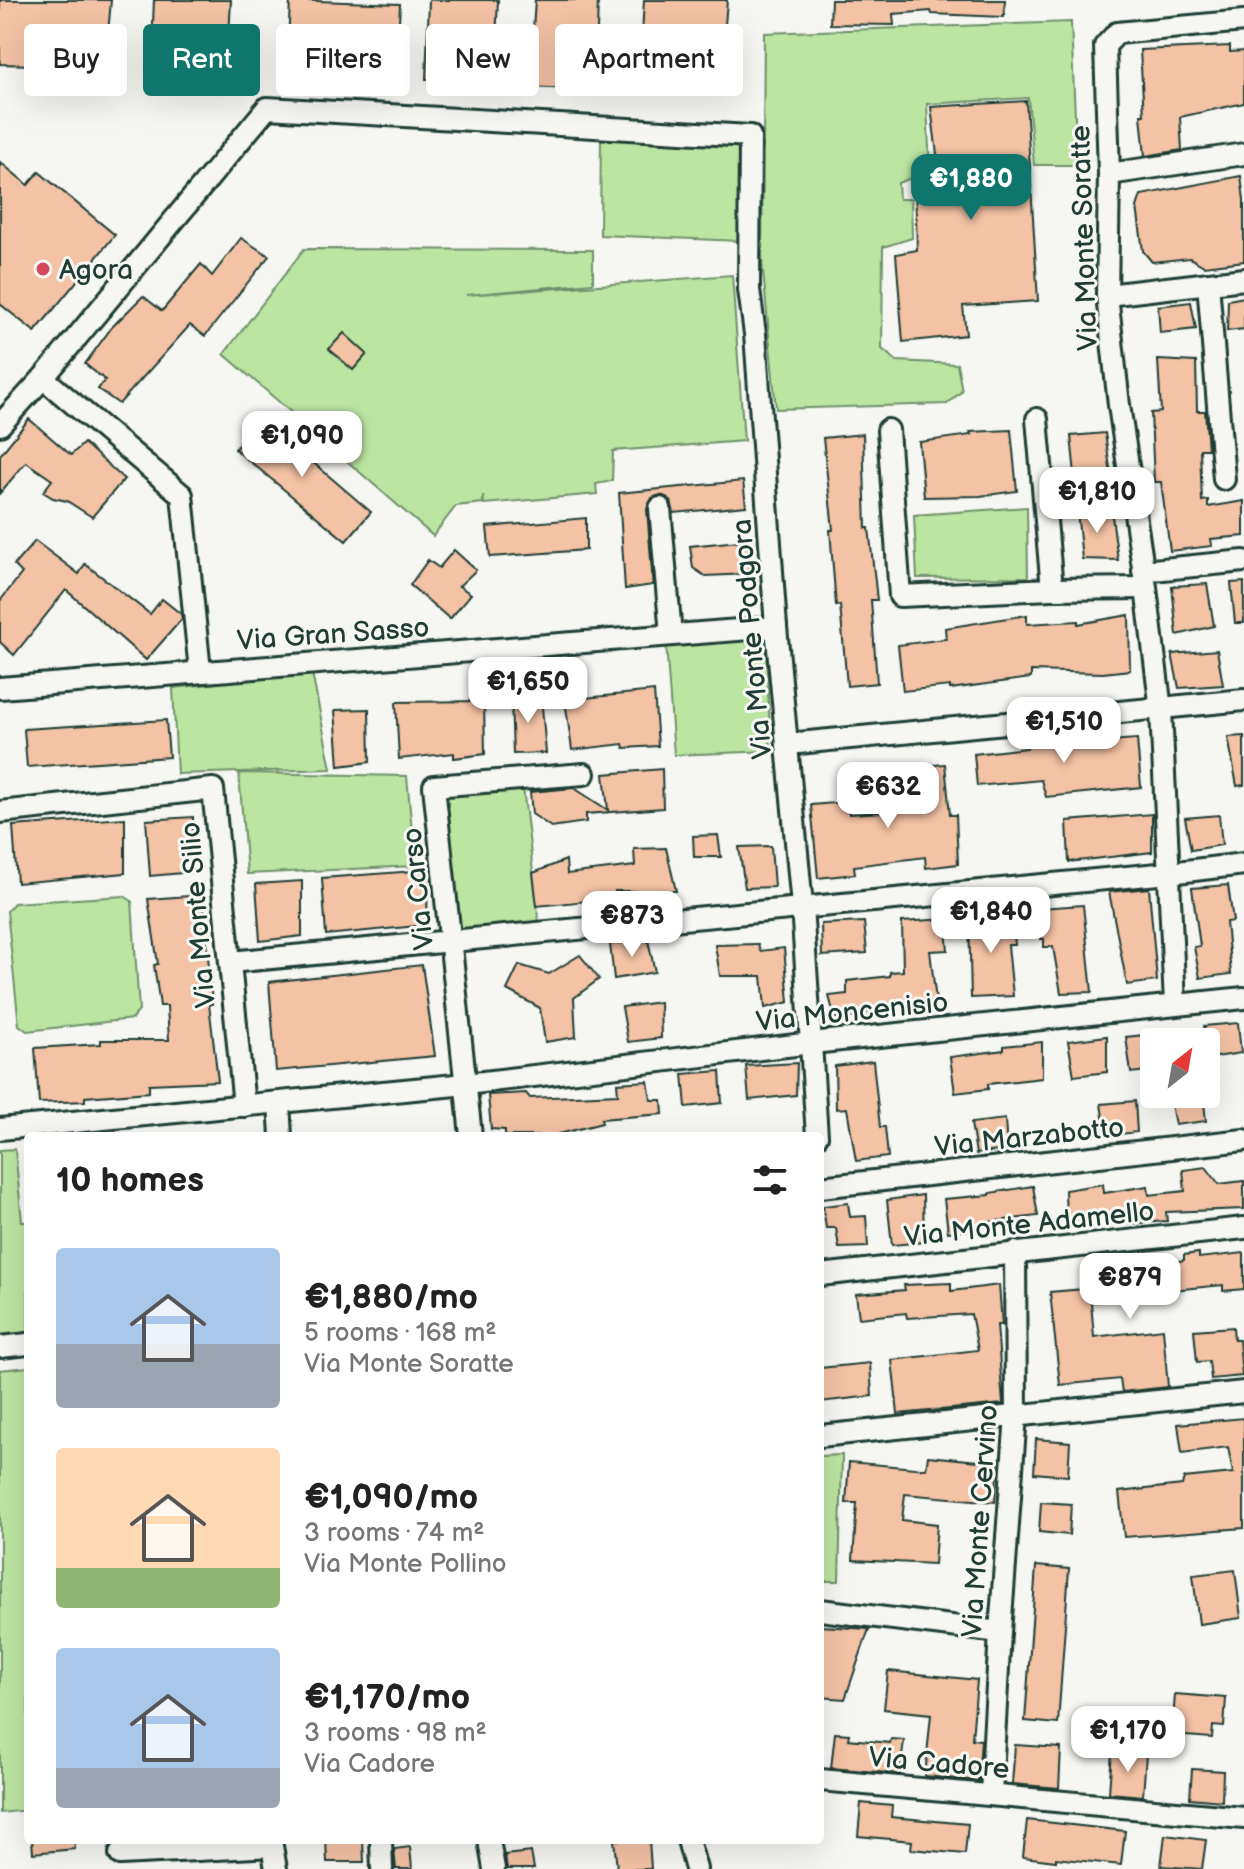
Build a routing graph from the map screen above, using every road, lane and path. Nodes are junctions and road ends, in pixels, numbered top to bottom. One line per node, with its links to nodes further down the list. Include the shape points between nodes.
1 (1244, 21): 3 (street, Via Monte Soratte, via 1117,33 1105,46)
2 (1244, 154): 3 (street)
3 (1109, 174): 6 (street, Via Monte Soratte)
4 (1244, 279): 5 (street)
5 (1208, 283): 6 (street); 11 (street)
6 (1107, 295): 14 (street, Via Monte Soratte)
7 (43, 378): 9 (street); 16 (street, Via Monte Podgora, via 267,108 750,136 749,290); 18 (street, via 182,495)
8 (1037, 419): 15 (street)
9 (0, 425)
10 (888, 430): 15 (street, via 900,596)
11 (1224, 479)
12 (660, 508): 17 (street)
13 (1244, 561): 14 (street)
14 (1145, 580): 15 (street); 21 (street, Via Monte Soratte)
15 (1052, 589)
16 (776, 627): 17 (street, Via Gran Sasso); 22 (street, Via Monte Podgora)
17 (671, 635): 18 (street, Via Gran Sasso)
18 (200, 671): 19 (street, Via Gran Sasso)
19 (0, 688)
20 (1244, 700): 21 (street)
21 (1161, 710): 22 (street); 26 (street, Via Monte Soratte)
22 (788, 744): 27 (street, Via Monte Podgora)
23 (584, 774): 28 (street, Via Carso, via 434,786)
24 (0, 812): 29 (street, Via Monte Silio, via 213,789)
25 (1244, 864): 26 (street)
26 (1169, 873): 27 (street); 31 (street, Via Monte Soratte)
27 (802, 906): 28 (street); 32 (street, Via Monte Podgora)
28 (451, 940): 29 (street); 33 (street, Via Carso)
29 (230, 962): 35 (street, Via Monte Silio)
30 (1244, 998): 31 (street, Via Moncenisio)
31 (1175, 1004): 32 (street, Via Moncenisio)
32 (812, 1043): 33 (street, Via Moncenisio); 39 (street, Via Monte Podgora)
33 (466, 1084): 34 (street, Via Moncenisio); 38 (street, Via Carso)
34 (279, 1103): 35 (street, Via Moncenisio); 37 (street)
35 (244, 1106): 36 (street, Via Moncenisio)
36 (0, 1129)
37 (281, 1132)
38 (471, 1132)
39 (817, 1132)
40 (1244, 1140): 41 (street, Via Marzabotto)
41 (824, 1187)
42 (1244, 1228): 43 (street, Via Monte Adamello)
43 (1015, 1252): 44 (street, Via Monte Adamello); 48 (street, Via Monte Cervino)
44 (824, 1275)
45 (24, 1344): 46 (street)
46 (0, 1347)
47 (1244, 1392): 48 (street)
48 (1016, 1415): 49 (street); 51 (street, Via Monte Cervino)
49 (824, 1436)
50 (824, 1610): 51 (street)
51 (1000, 1632): 53 (street, Via Monte Cervino)
52 (824, 1780): 53 (street, Via Cadore)
53 (991, 1794): 54 (street, Via Cadore)
54 (1244, 1818)
55 (381, 1844): 60 (street)
56 (490, 1844): 61 (street)
57 (689, 1844): 62 (street)
58 (120, 1854): 59 (street, via 272,1846)
59 (276, 1869)
60 (382, 1869)
61 (494, 1869)
62 (696, 1869)

